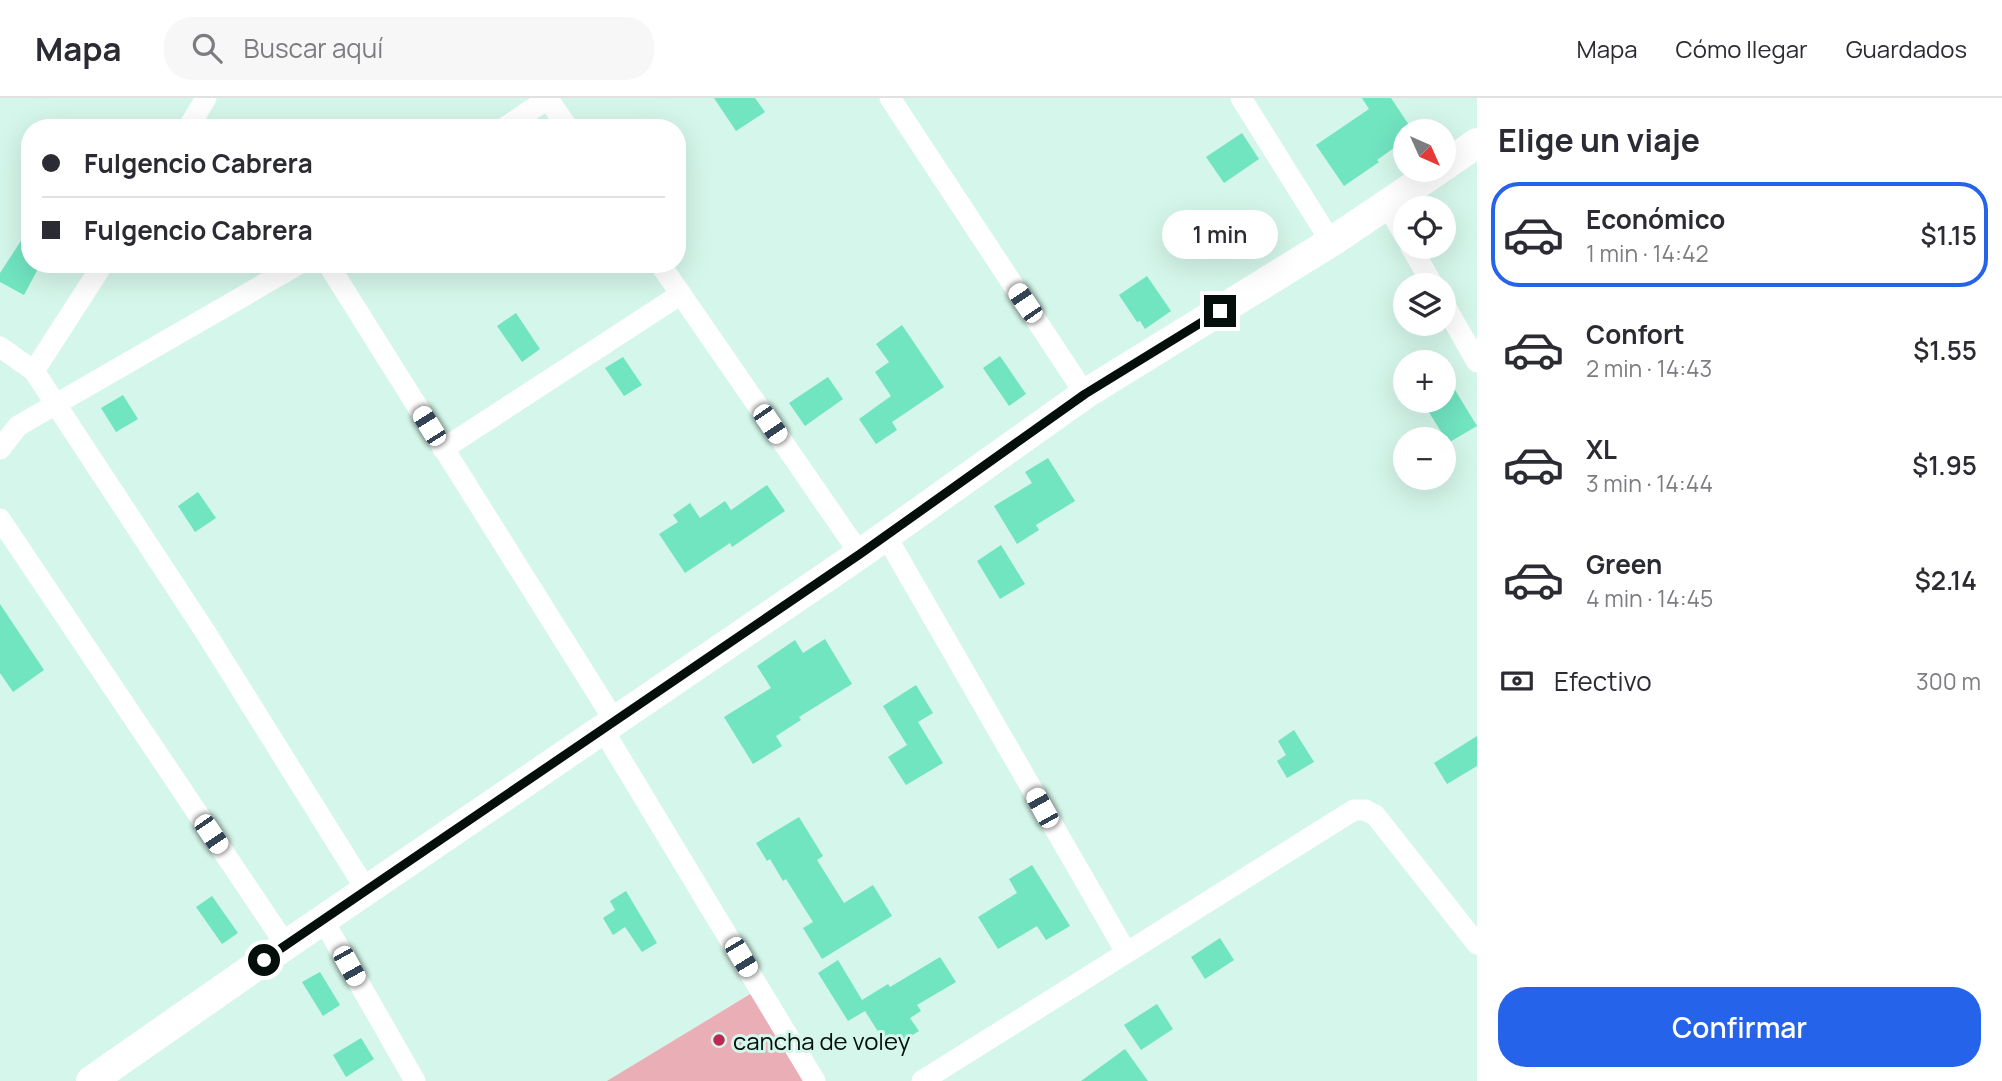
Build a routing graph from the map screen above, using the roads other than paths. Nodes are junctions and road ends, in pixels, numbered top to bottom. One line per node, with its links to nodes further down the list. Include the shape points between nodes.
1 (206, 98): 5 (street)
2 (548, 98): 6 (street); 7 (street)
3 (890, 98): 23 (street)
4 (1241, 98): 13 (street)
5 (193, 119)
6 (517, 119)
7 (562, 119)
8 (1477, 143): 9 (main road)
9 (1456, 158)
10 (1421, 182): 11 (main road)
11 (1387, 205): 12 (street); 13 (main road)
12 (1393, 215)
13 (1331, 242): 23 (main road)
14 (97, 273): 22 (street)
15 (283, 273): 24 (street)
16 (334, 273): 26 (street)
17 (666, 273): 18 (street)
18 (681, 294): 26 (street); 29 (street)
19 (1456, 325): 21 (street)
20 (0, 347): 22 (street)
21 (1477, 362)
22 (34, 371): 24 (street)
23 (1085, 394): 28 (main road)
24 (55, 403): 25 (street, via 18,426); 31 (street)
25 (0, 449)
26 (443, 449): 30 (street)
27 (0, 519): 34 (street)
28 (886, 536): 29 (main road); 35 (street)
29 (860, 554): 30 (main road)
30 (608, 724): 31 (main road); 38 (street)
31 (367, 891): 32 (main road)
32 (323, 920): 34 (main road); 37 (street)
33 (1477, 944): 35 (street, via 1375,815 1360,809)
34 (286, 945): 36 (main road)
35 (1126, 951): 39 (street)
36 (92, 1081)
37 (415, 1081)
38 (815, 1081)
39 (922, 1081)

